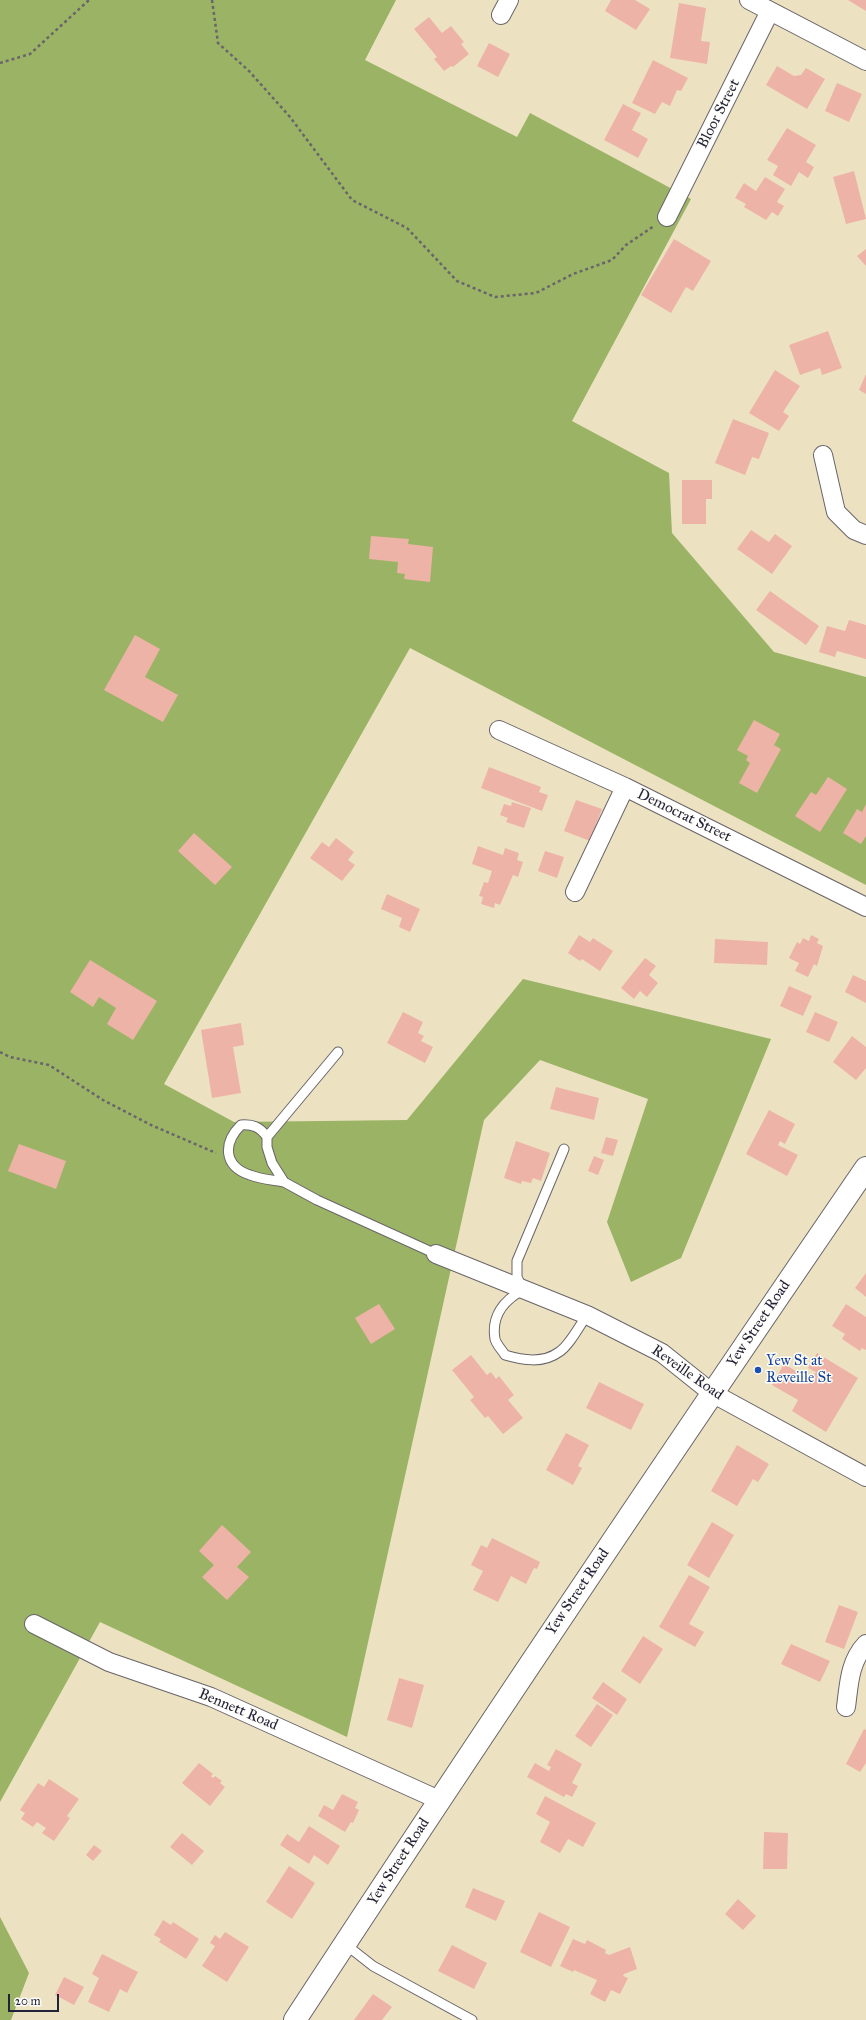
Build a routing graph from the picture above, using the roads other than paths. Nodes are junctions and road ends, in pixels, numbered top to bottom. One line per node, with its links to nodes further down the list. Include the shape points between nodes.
1 (749, 0): 2 (street)
2 (770, 10): 3 (street); 4 (street, Bloor Street)
3 (866, 61)
4 (667, 217)
5 (823, 455): 6 (street, via 836,512 854,530)
6 (866, 535)
7 (499, 730): 8 (street, Democrat Street)
8 (625, 787): 9 (street); 10 (street, Democrat Street)
9 (575, 892)
10 (866, 906)
11 (338, 1052): 12 (lane)
12 (267, 1137): 15 (lane, via 266,1147 272,1163); 15 (lane, via 253,1124 241,1125 232,1134 228,1146 230,1158 238,1169 250,1176)
13 (564, 1148): 17 (lane, via 517,1261 517,1277)
14 (866, 1168): 19 (street, Yew Street Road)
15 (284, 1182): 16 (lane, via 317,1200)
16 (436, 1254): 17 (street, Reveille Road)
17 (523, 1290): 18 (street, Reveille Road); 18 (lane, via 512,1296 499,1309 495,1322 495,1340 505,1355 523,1360 542,1359 560,1352)
18 (587, 1315): 19 (street, Reveille Road, via 662,1353)
19 (712, 1393): 20 (street, Reveille Road); 24 (street, Yew Street Road)
20 (866, 1478)
21 (34, 1624): 24 (street, Bennett Road, via 109,1662 211,1697)
22 (866, 1644): 23 (street, via 859,1651 851,1670)
23 (846, 1708)
24 (439, 1800): 25 (street, Yew Street Road)
25 (345, 1944): 26 (street, Yew Street Road); 27 (lane, via 373,1966)
26 (295, 2020)
27 (472, 2020)

